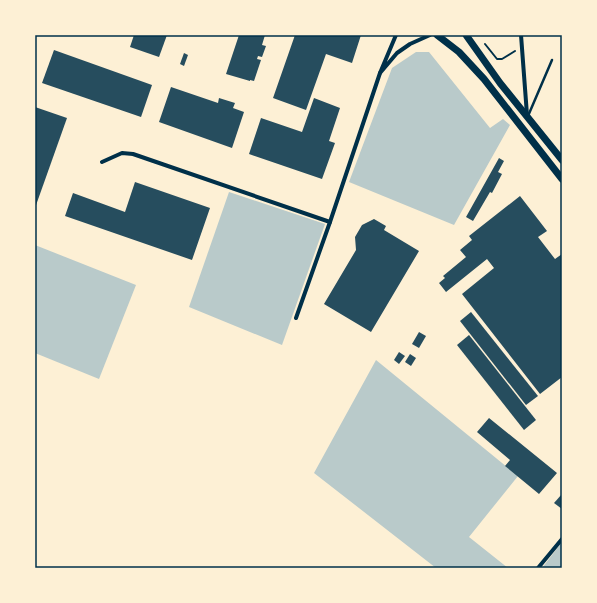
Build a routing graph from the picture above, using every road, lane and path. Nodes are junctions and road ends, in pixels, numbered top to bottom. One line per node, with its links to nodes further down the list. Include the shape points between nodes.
1 (396, 35): 9 (street)
2 (429, 35): 3 (main road); 9 (street, via 397,53)
3 (437, 35): 13 (main road, via 460,52 484,79)
4 (466, 35): 10 (main road)
5 (521, 35): 7 (street)
6 (483, 41): 7 (path, via 497,59 502,59)
7 (522, 47): 10 (street)
8 (552, 60): 10 (lane)
9 (380, 73): 14 (street)
10 (528, 117): 11 (main road)
11 (562, 160)
12 (102, 162): 14 (street, via 122,154 133,154)
13 (562, 179)
14 (330, 222): 15 (street)
15 (296, 318)
16 (562, 539): 17 (street)
17 (538, 568)

